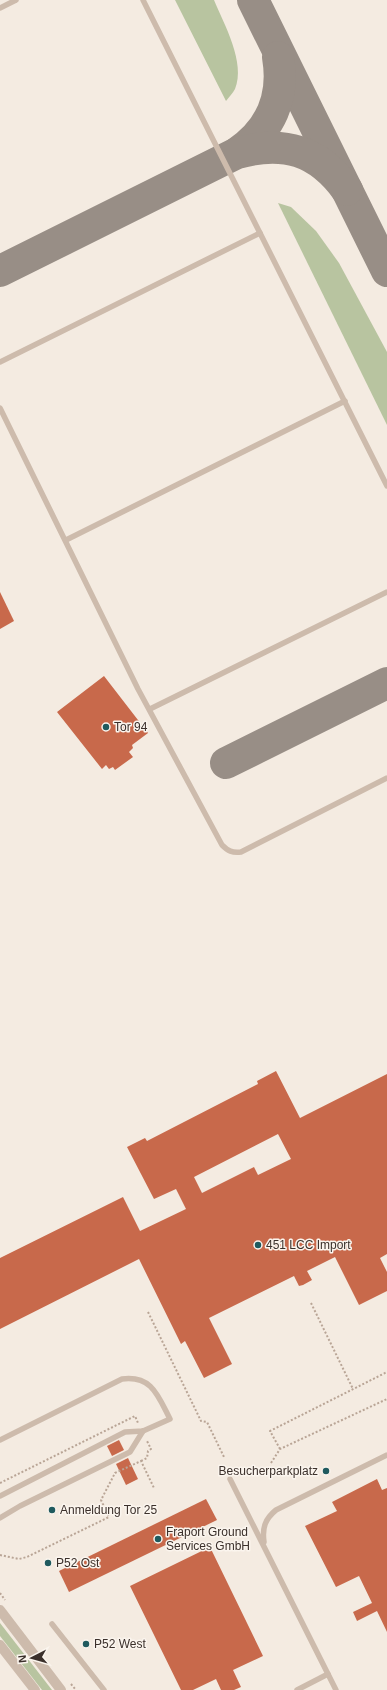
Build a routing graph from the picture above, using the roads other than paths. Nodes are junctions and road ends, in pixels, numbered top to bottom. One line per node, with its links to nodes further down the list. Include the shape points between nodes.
1 (16, 0): 3 (lane)
2 (143, 0): 4 (lane)
3 (0, 8)
4 (260, 233): 5 (lane); 6 (lane)
5 (0, 362)
6 (345, 401): 8 (lane); 9 (lane)
7 (0, 408): 9 (lane)
8 (387, 486)
9 (66, 540): 11 (lane)
10 (387, 592): 11 (lane)
11 (150, 709): 12 (lane, via 222,845 234,853 241,852)
12 (387, 778)
13 (143, 1432): 14 (lane, via 170,1418 150,1385 130,1378); 17 (lane, via 125,1432); 18 (lane, via 130,1452)
14 (0, 1440)
15 (387, 1455): 19 (lane, via 276,1510 263,1527)
16 (230, 1479): 19 (lane)
17 (0, 1496)
18 (0, 1518)
19 (265, 1547): 23 (lane)
20 (0, 1610): 25 (street)
21 (52, 1624): 26 (lane)
22 (0, 1645): 24 (street)
23 (328, 1674): 27 (lane); 28 (lane)
24 (35, 1690)
25 (62, 1690)
26 (104, 1690)
27 (297, 1690)
28 (336, 1690)

